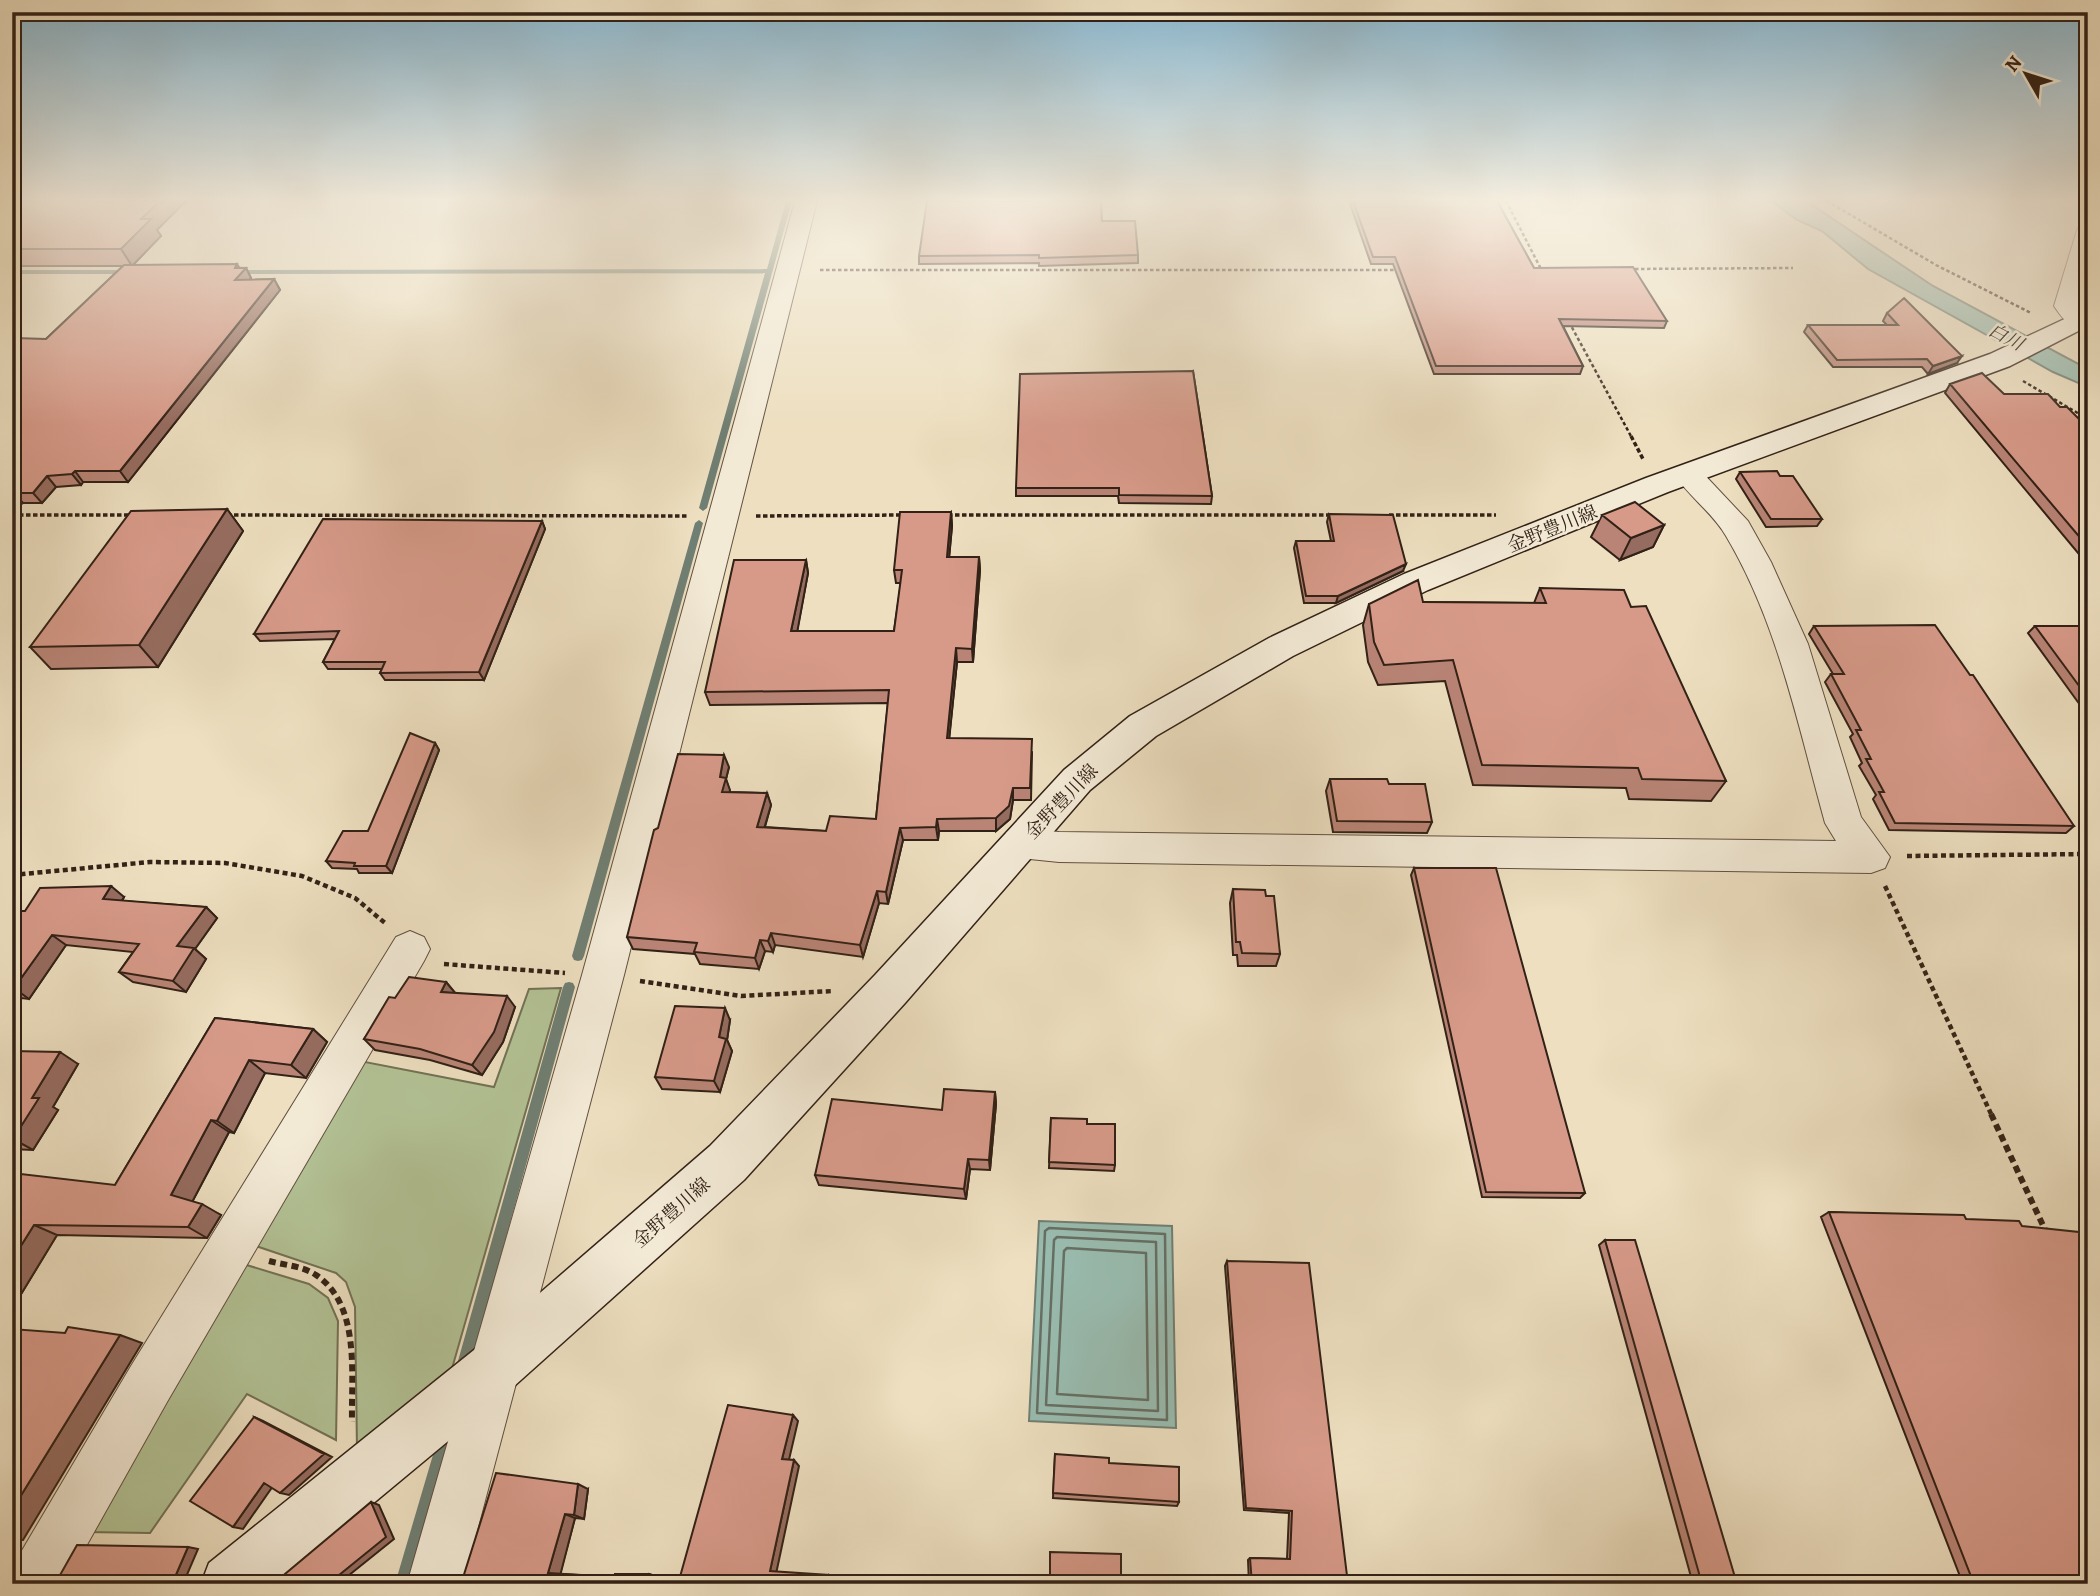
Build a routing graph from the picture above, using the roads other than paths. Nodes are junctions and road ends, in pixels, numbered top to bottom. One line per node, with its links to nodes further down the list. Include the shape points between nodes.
1 (786, 275): 7 (street, via 603,975)
2 (2075, 275): 3 (street, via 2066,306)
3 (2075, 327): 4 (main road, 金野豊川線, via 1996,361)
4 (1673, 480): 5 (main road, 金野豊川線, via 1416,582 1280,647 1143,726 1077,780); 5 (street, via 1737,528 1756,562 1791,644 1844,823 1871,857)
5 (1020, 843): 7 (main road, 金野豊川線, via 727,1163)
6 (410, 949): 8 (street)
7 (493, 1369): 9 (main road, 金野豊川線); 10 (street)
8 (34, 1584)
9 (230, 1584)
10 (435, 1584)

